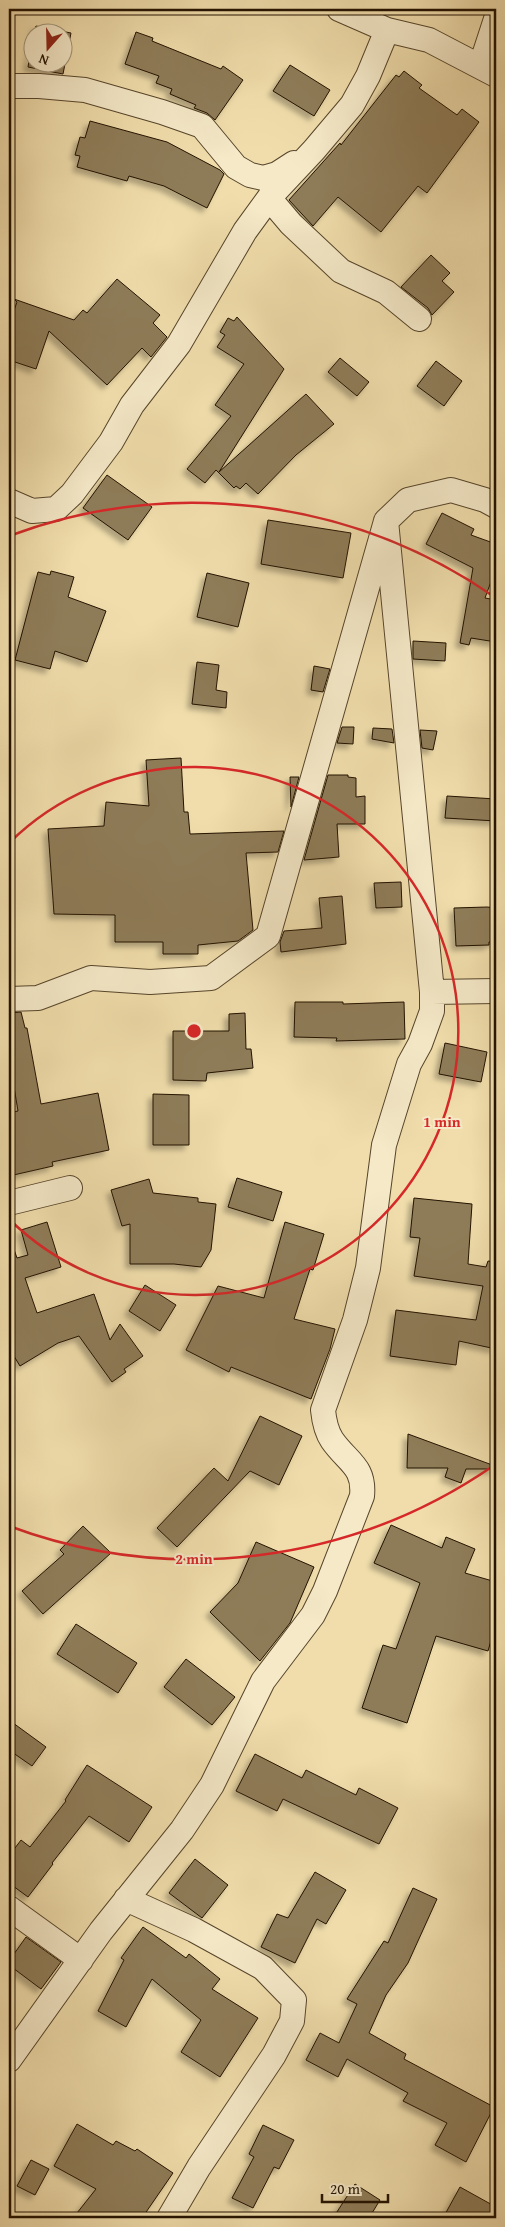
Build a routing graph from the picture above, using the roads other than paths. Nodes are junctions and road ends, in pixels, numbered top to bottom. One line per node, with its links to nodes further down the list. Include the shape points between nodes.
1 (339, 9): 3 (street)
2 (496, 19): 4 (street)
3 (387, 30): 4 (street, via 429,40); 6 (street, via 352,105)
4 (488, 70)
5 (9, 86): 6 (street, via 84,90 202,126 236,167 263,178 277,174)
6 (314, 150): 7 (street)
7 (269, 198): 8 (street, via 291,224 341,271 386,292); 9 (street, via 245,231 179,344 132,405 111,442 72,494 56,509 32,511)
8 (419, 320)
9 (9, 501)
10 (496, 506): 11 (street, via 451,490 408,500)
11 (386, 521): 13 (street); 14 (street, via 268,936 211,978 150,982 91,978 38,998)
12 (496, 991): 13 (street)
13 (432, 992): 17 (street, via 432,1011 409,1064 384,1145 368,1268 355,1320 322,1410 324,1425 332,1440 356,1467 363,1483 362,1496 326,1591 313,1615 263,1681 212,1785 182,1830)
14 (9, 999)
15 (70, 1188): 16 (street)
16 (9, 1203)
17 (126, 1899): 19 (street); 21 (street, via 194,1930 263,1968 294,2000 292,2021 274,2056)
18 (9, 1908): 19 (street)
19 (81, 1960): 20 (street)
20 (9, 2060)
21 (169, 2218)

